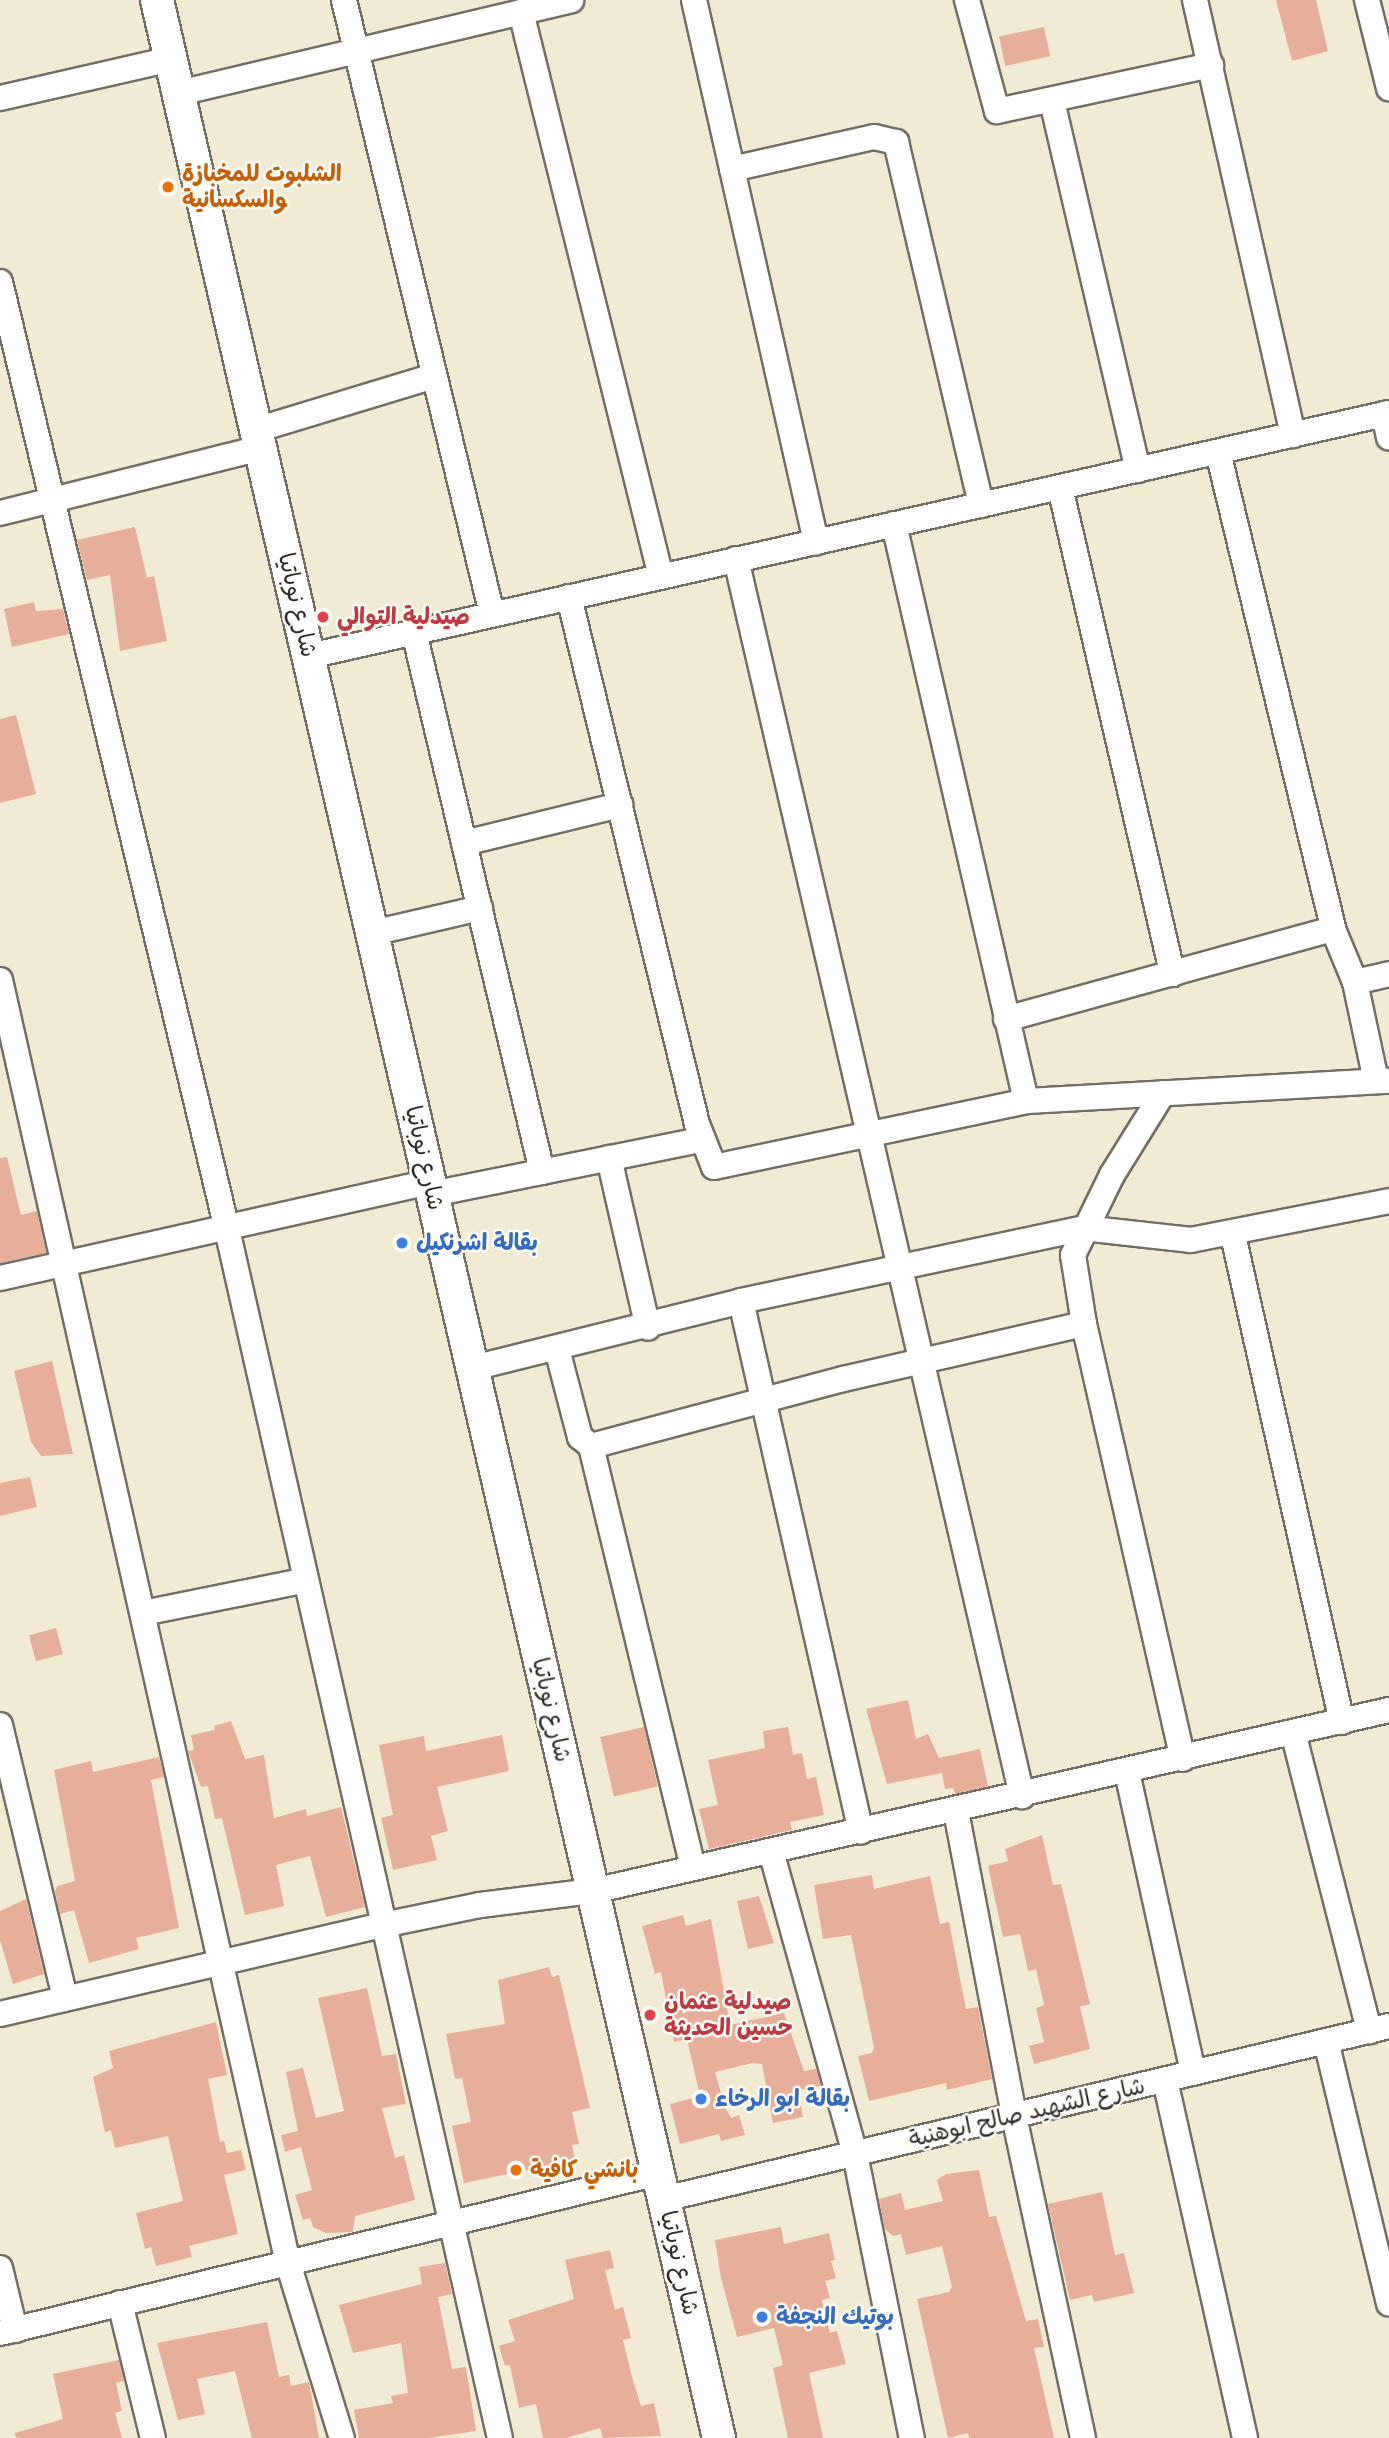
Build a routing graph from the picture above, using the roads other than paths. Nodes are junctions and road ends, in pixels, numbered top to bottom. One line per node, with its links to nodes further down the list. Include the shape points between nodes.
1 (157, 0): 10 (street, شارع نوباتيا)
2 (344, 0): 9 (street)
3 (571, 0): 8 (street)
4 (694, 0): 16 (street)
5 (967, 0): 15 (street, via 997,111)
6 (1195, 0): 11 (street)
7 (1367, 0): 12 (street)
8 (522, 12): 9 (street); 31 (street)
9 (355, 49): 13 (street); 18 (street)
10 (171, 59): 13 (street, شارع نوباتيا); 14 (street)
11 (1211, 65): 15 (street); 20 (street)
12 (1389, 88)
13 (179, 93): 21 (street, شارع نوباتيا)
14 (0, 98)
15 (1052, 101): 23 (street)
16 (732, 169): 26 (street, via 874,137 896,142); 29 (street)
17 (0, 282): 25 (street)
18 (434, 376): 21 (street); 33 (street)
19 (1387, 421): 20 (street)
20 (1293, 435): 22 (street)
21 (258, 439): 25 (street); 35 (street, شارع نوباتيا)
22 (1218, 452): 23 (street); 39 (street)
23 (1138, 470): 24 (street)
24 (1060, 487): 26 (street); 41 (street)
25 (53, 499): 27 (street); 56 (street)
26 (981, 505): 28 (street)
27 (0, 513)
28 (894, 524): 29 (street); 45 (street)
29 (816, 542): 30 (street)
30 (736, 559): 31 (street); 49 (street)
31 (661, 577): 32 (street)
32 (569, 597): 33 (street); 36 (street)
33 (492, 614): 34 (street)
34 (414, 632): 35 (street); 37 (street)
35 (309, 656): 40 (street, شارع نوباتيا)
36 (620, 805): 37 (street); 50 (street)
37 (464, 843): 38 (street)
38 (480, 908): 40 (street); 52 (street)
39 (1333, 929): 41 (street); 44 (street)
40 (372, 933): 53 (street, شارع نوباتيا)
41 (1172, 974): 45 (street)
42 (1389, 974): 44 (street)
43 (0, 980): 58 (street)
44 (1355, 982): 46 (street)
45 (1006, 1019): 48 (street)
46 (1383, 1081): 47 (street)
47 (1163, 1093): 48 (street); 55 (street)
48 (1026, 1101): 49 (street)
49 (870, 1134): 50 (street, via 721,1168 709,1163); 59 (street)
50 (701, 1140): 51 (street)
51 (609, 1158): 52 (street); 63 (street)
52 (542, 1172): 53 (street)
53 (431, 1188): 56 (street); 66 (street, شارع نوباتيا)
54 (1389, 1201): 57 (street)
55 (1083, 1228): 57 (street, via 1171,1240); 59 (street); 62 (street, via 1073,1255)
56 (228, 1229): 58 (street); 69 (street)
57 (1233, 1235): 72 (street)
58 (66, 1265): 60 (street); 70 (street)
59 (900, 1265): 61 (street); 65 (street)
60 (0, 1278)
61 (741, 1301): 63 (street); 67 (street)
62 (1084, 1324): 65 (street); 75 (street)
63 (648, 1328): 64 (street)
64 (557, 1349): 66 (street); 68 (street, via 577,1431)
65 (919, 1362): 67 (street); 77 (street)
66 (473, 1368): 82 (street, شارع نوباتيا)
67 (765, 1399): 68 (street); 79 (street)
68 (591, 1446): 81 (street)
69 (306, 1580): 70 (street); 83 (street)
70 (143, 1613): 84 (street)
71 (1389, 1710): 72 (street)
72 (1342, 1722): 73 (street)
73 (1293, 1732): 75 (street); 87 (street)
74 (1, 1734): 85 (street)
75 (1183, 1759): 76 (street)
76 (1127, 1772): 77 (street); 89 (street)
77 (1022, 1796): 78 (street)
78 (956, 1811): 79 (street); 91 (street)
79 (861, 1832): 80 (street)
80 (771, 1851): 81 (street); 92 (street)
81 (693, 1868): 82 (street)
82 (593, 1891): 83 (street, via 480,1905); 93 (street, شارع نوباتيا)
83 (383, 1925): 84 (street); 94 (street)
84 (219, 1963): 85 (street); 95 (street)
85 (65, 1998): 86 (street)
86 (0, 2014)
87 (1379, 2029): 88 (street, شارع الشهيد صالح ابوهنية)
88 (1325, 2041): 89 (street, شارع الشهيد صالح ابوهنية); 98 (street)
89 (1193, 2073): 90 (street, شارع الشهيد صالح ابوهنية)
90 (1165, 2080): 91 (street, شارع الشهيد صالح ابوهنية); 106 (street)
91 (1014, 2116): 92 (street, شارع الشهيد صالح ابوهنية); 105 (street)
92 (855, 2154): 93 (street, شارع الشهيد صالح ابوهنية); 104 (street)
93 (661, 2186): 94 (street, شارع الشهيد صالح ابوهنية); 103 (street, شارع نوباتيا)
94 (454, 2222): 95 (street, شارع الشهيد صالح ابوهنية); 102 (street)
95 (288, 2263): 97 (street, شارع الشهيد صالح ابوهنية); 101 (street)
96 (0, 2268): 99 (street)
97 (120, 2302): 99 (street, شارع الشهيد صالح ابوهنية); 100 (street)
98 (1389, 2304)
99 (8, 2332)
100 (153, 2438)
101 (342, 2438)
102 (500, 2438)
103 (719, 2438)
104 (912, 2438)
105 (1083, 2438)
106 (1245, 2438)

